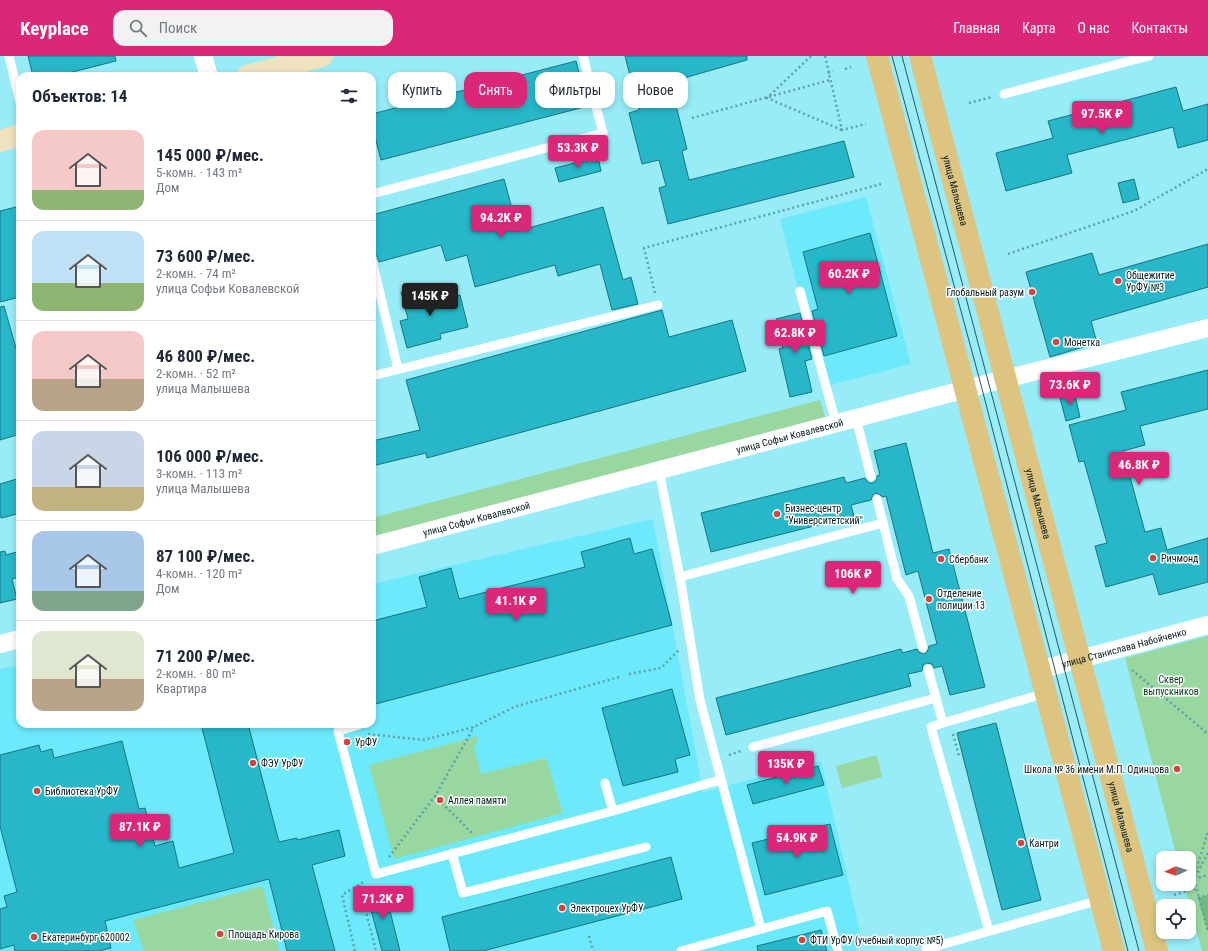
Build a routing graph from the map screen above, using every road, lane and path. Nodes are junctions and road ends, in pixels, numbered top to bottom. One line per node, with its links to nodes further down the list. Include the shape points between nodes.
1 (9, 56): 17 (lane)
2 (203, 56): 13 (street)
3 (322, 56): 14 (main road)
4 (583, 56): 28 (lane, via 603,133)
5 (811, 56): 19 (path)
6 (825, 56): 15 (path)
7 (878, 56): 37 (main road)
8 (920, 56): 36 (main road, улица Малышева)
9 (1149, 56): 18 (lane)
10 (851, 67): 11 (path)
11 (846, 69)
12 (833, 71): 15 (path)
13 (208, 72)
14 (262, 72)
15 (828, 73): 16 (path)
16 (830, 80): 19 (path); 23 (path)
17 (16, 85)
18 (1004, 94): 20 (path)
19 (767, 98): 21 (path); 23 (path)
20 (969, 103)
21 (692, 118)
22 (866, 124): 23 (path)
23 (842, 130)
24 (16, 136): 25 (main road)
25 (0, 140)
26 (1208, 169): 29 (path, via 1134,211)
27 (881, 184): 32 (path, via 644,248)
28 (376, 193)
29 (1008, 254)
30 (376, 277): 34 (lane)
31 (800, 291): 39 (lane)
32 (658, 306): 34 (lane)
33 (1208, 328): 36 (street, улица Софьи Ковалевской)
34 (398, 369): 35 (lane)
35 (376, 375)
36 (1005, 379): 37 (street, улица Софьи Ковалевской); 51 (main road, улица Малышева)
37 (966, 389): 38 (street, улица Софьи Ковалевской); 53 (main road)
38 (856, 418): 39 (street, улица Софьи Ковалевской); 41 (lane)
39 (836, 423): 40 (street, улица Софьи Ковалевской)
40 (659, 470): 44 (street, улица Софьи Ковалевской); 45 (lane)
41 (871, 477)
42 (877, 498): 43 (lane)
43 (883, 523): 45 (lane); 50 (lane, via 897,579 909,596)
44 (376, 545)
45 (680, 576): 47 (lane)
46 (1208, 625): 51 (street, улица Станислава Набойченко)
47 (690, 639): 55 (path, via 661,668); 66 (lane, via 700,700)
48 (16, 640): 49 (street)
49 (0, 644)
50 (923, 648)
51 (1080, 659): 53 (street, улица Станислава Набойченко); 100 (main road, улица Малышева)
52 (928, 669): 58 (lane)
53 (1039, 670): 57 (main road)
54 (1132, 670): 63 (path)
55 (629, 674)
56 (619, 677): 60 (path, via 514,707)
57 (1046, 693): 59 (lane); 88 (main road)
58 (936, 698): 59 (lane); 64 (lane)
59 (946, 722): 65 (path); 90 (lane, via 931,727)
60 (474, 727): 62 (path, via 424,740); 69 (path)
61 (348, 728): 62 (lane)
62 (338, 731): 77 (lane)
63 (1208, 734)
64 (753, 747): 66 (path)
65 (959, 756)
66 (715, 759): 67 (lane)
67 (720, 780): 70 (lane); 89 (lane)
68 (605, 783): 70 (lane)
69 (435, 796): 72 (path); 77 (path)
70 (613, 811): 72 (lane)
71 (1208, 832): 76 (path)
72 (484, 844): 74 (lane)
73 (646, 847): 74 (lane, via 463,893)
74 (452, 853): 77 (lane)
75 (1208, 853): 78 (path)
76 (1196, 872)
77 (376, 874): 81 (path)
78 (1196, 875)
79 (1208, 875): 80 (path)
80 (1196, 878)
81 (358, 885): 94 (path, via 342,895); 95 (path)
82 (1196, 888): 86 (path)
83 (1187, 891): 84 (path)
84 (1174, 895)
85 (1207, 895): 86 (path); 87 (path)
86 (1198, 898): 91 (path)
87 (1208, 899)
88 (1100, 900): 90 (lane); 99 (main road)
89 (761, 929): 97 (lane); 98 (lane, via 827,911)
90 (989, 931): 93 (lane)
91 (1208, 932)
92 (589, 936): 96 (path)
93 (926, 949)
94 (355, 951)
95 (376, 951)
96 (593, 951)
97 (682, 951)
98 (838, 951)
99 (1114, 951)
100 (1158, 951)

